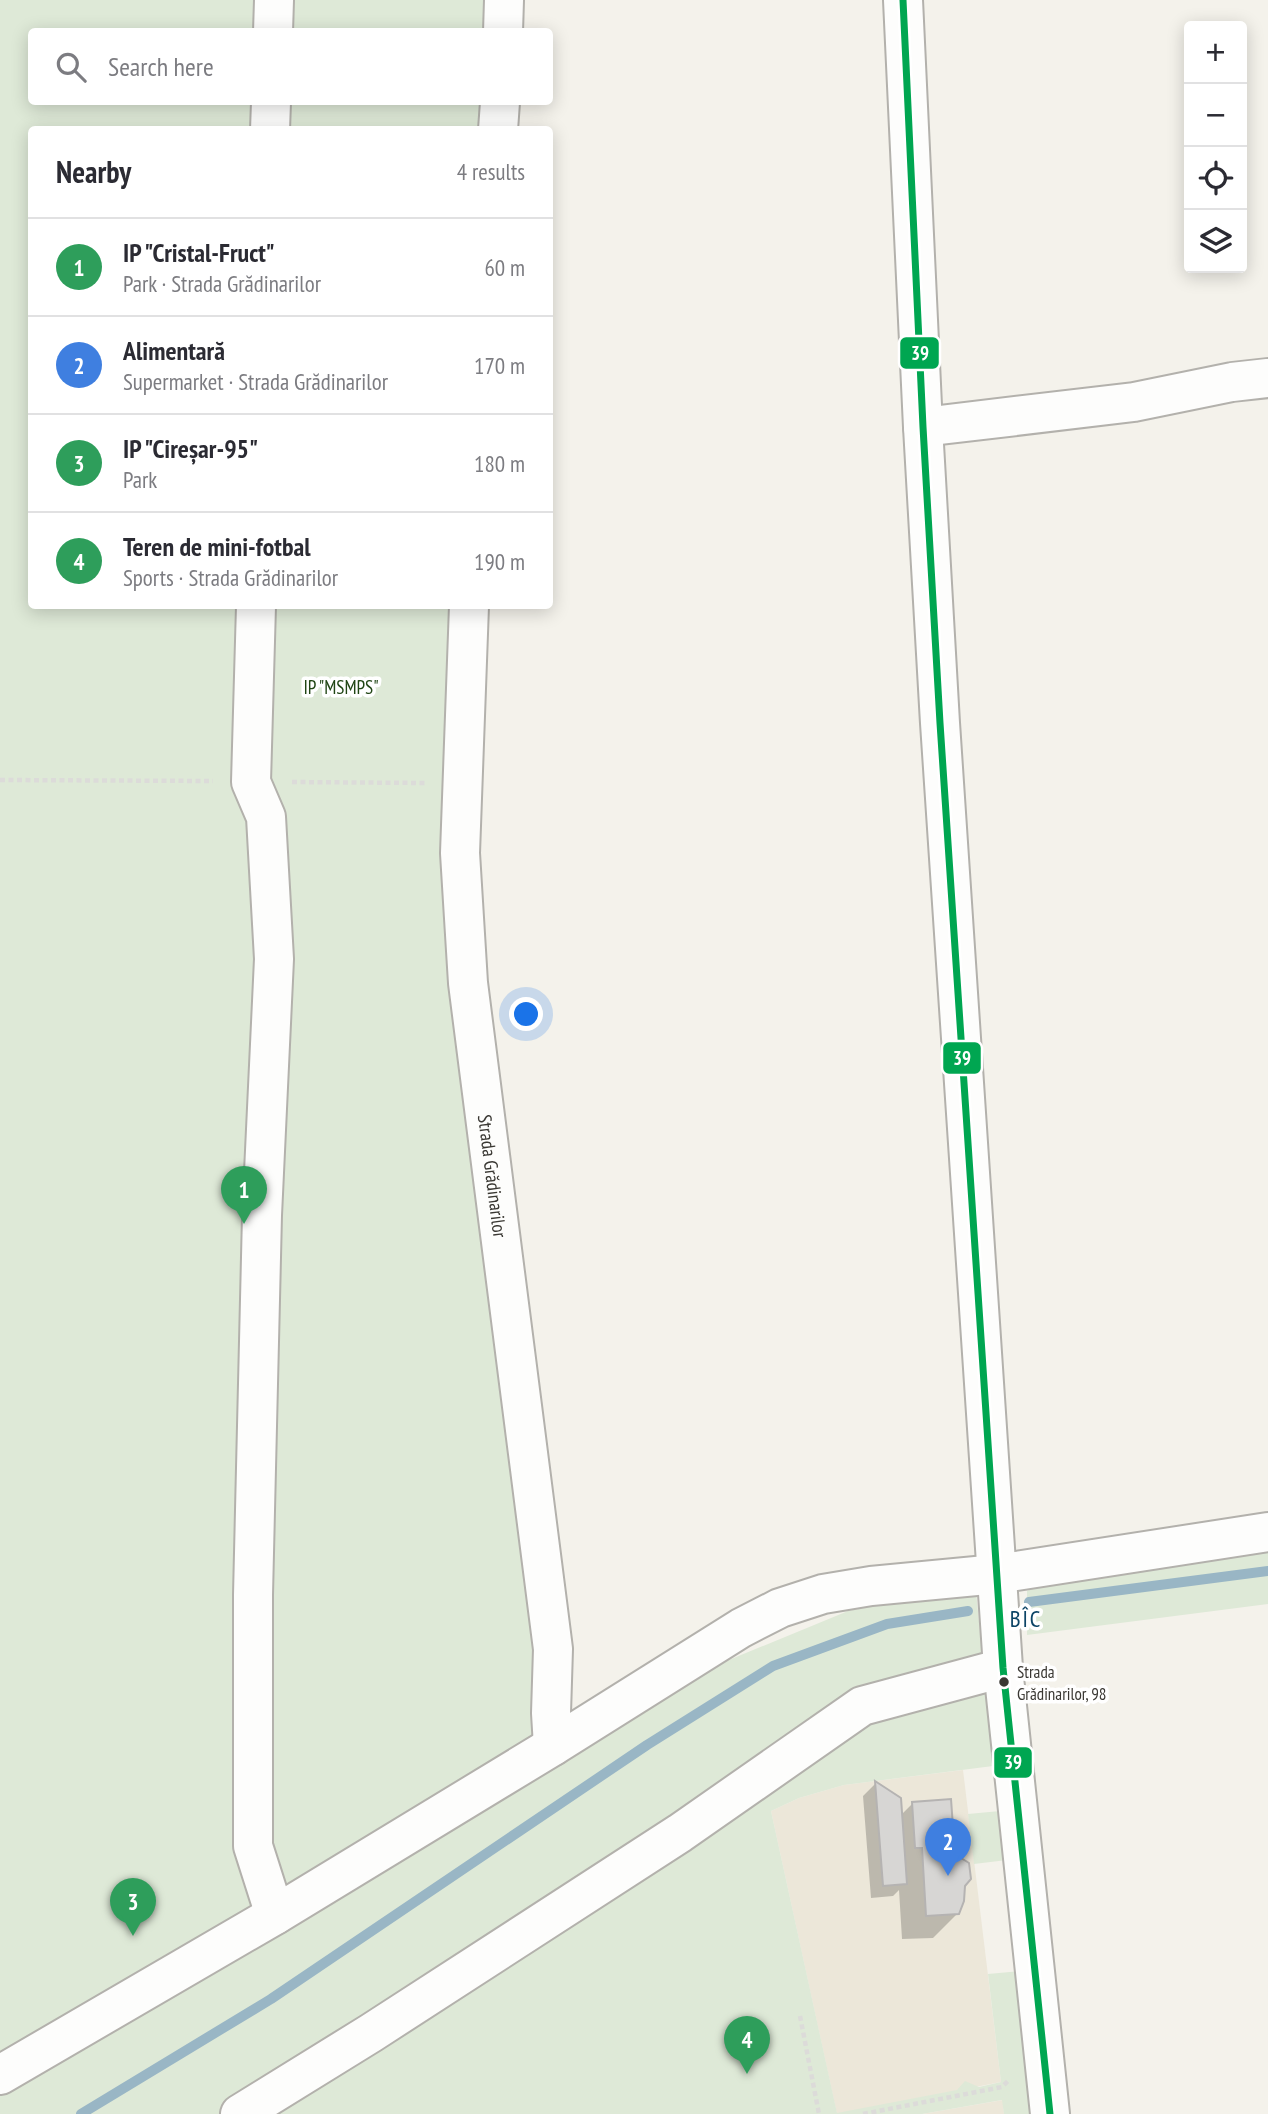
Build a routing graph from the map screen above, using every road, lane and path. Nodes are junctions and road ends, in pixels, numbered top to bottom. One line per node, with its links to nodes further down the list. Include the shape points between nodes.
1 (274, 0): 4 (street)
2 (505, 0): 5 (street)
3 (903, 0): 11 (street)
4 (273, 28)
5 (503, 28)
6 (271, 105): 8 (street)
7 (500, 105): 9 (street)
8 (270, 126)
9 (498, 126)
10 (1268, 378): 11 (street, via 1134,402)
11 (923, 427): 15 (street)
12 (256, 609): 18 (street, via 251,782 265,817 274,959 261,1242 253,1846)
13 (469, 609): 17 (street, Strada Grădinarilor, via 460,853 468,983 553,1649)
14 (1268, 1532): 15 (street)
15 (997, 1574): 16 (street); 17 (street, via 871,1586 823,1594 780,1608)
16 (1003, 1668): 20 (street); 22 (street, via 862,1706 668,1841)
17 (553, 1746): 18 (street)
18 (275, 1915): 21 (street)
19 (800, 2016): 23 (path)
20 (1044, 2051): 24 (path, via 1002,2087); 25 (street)
21 (0, 2075)
22 (240, 2114)
23 (819, 2114)
24 (863, 2114)
25 (1050, 2114)

